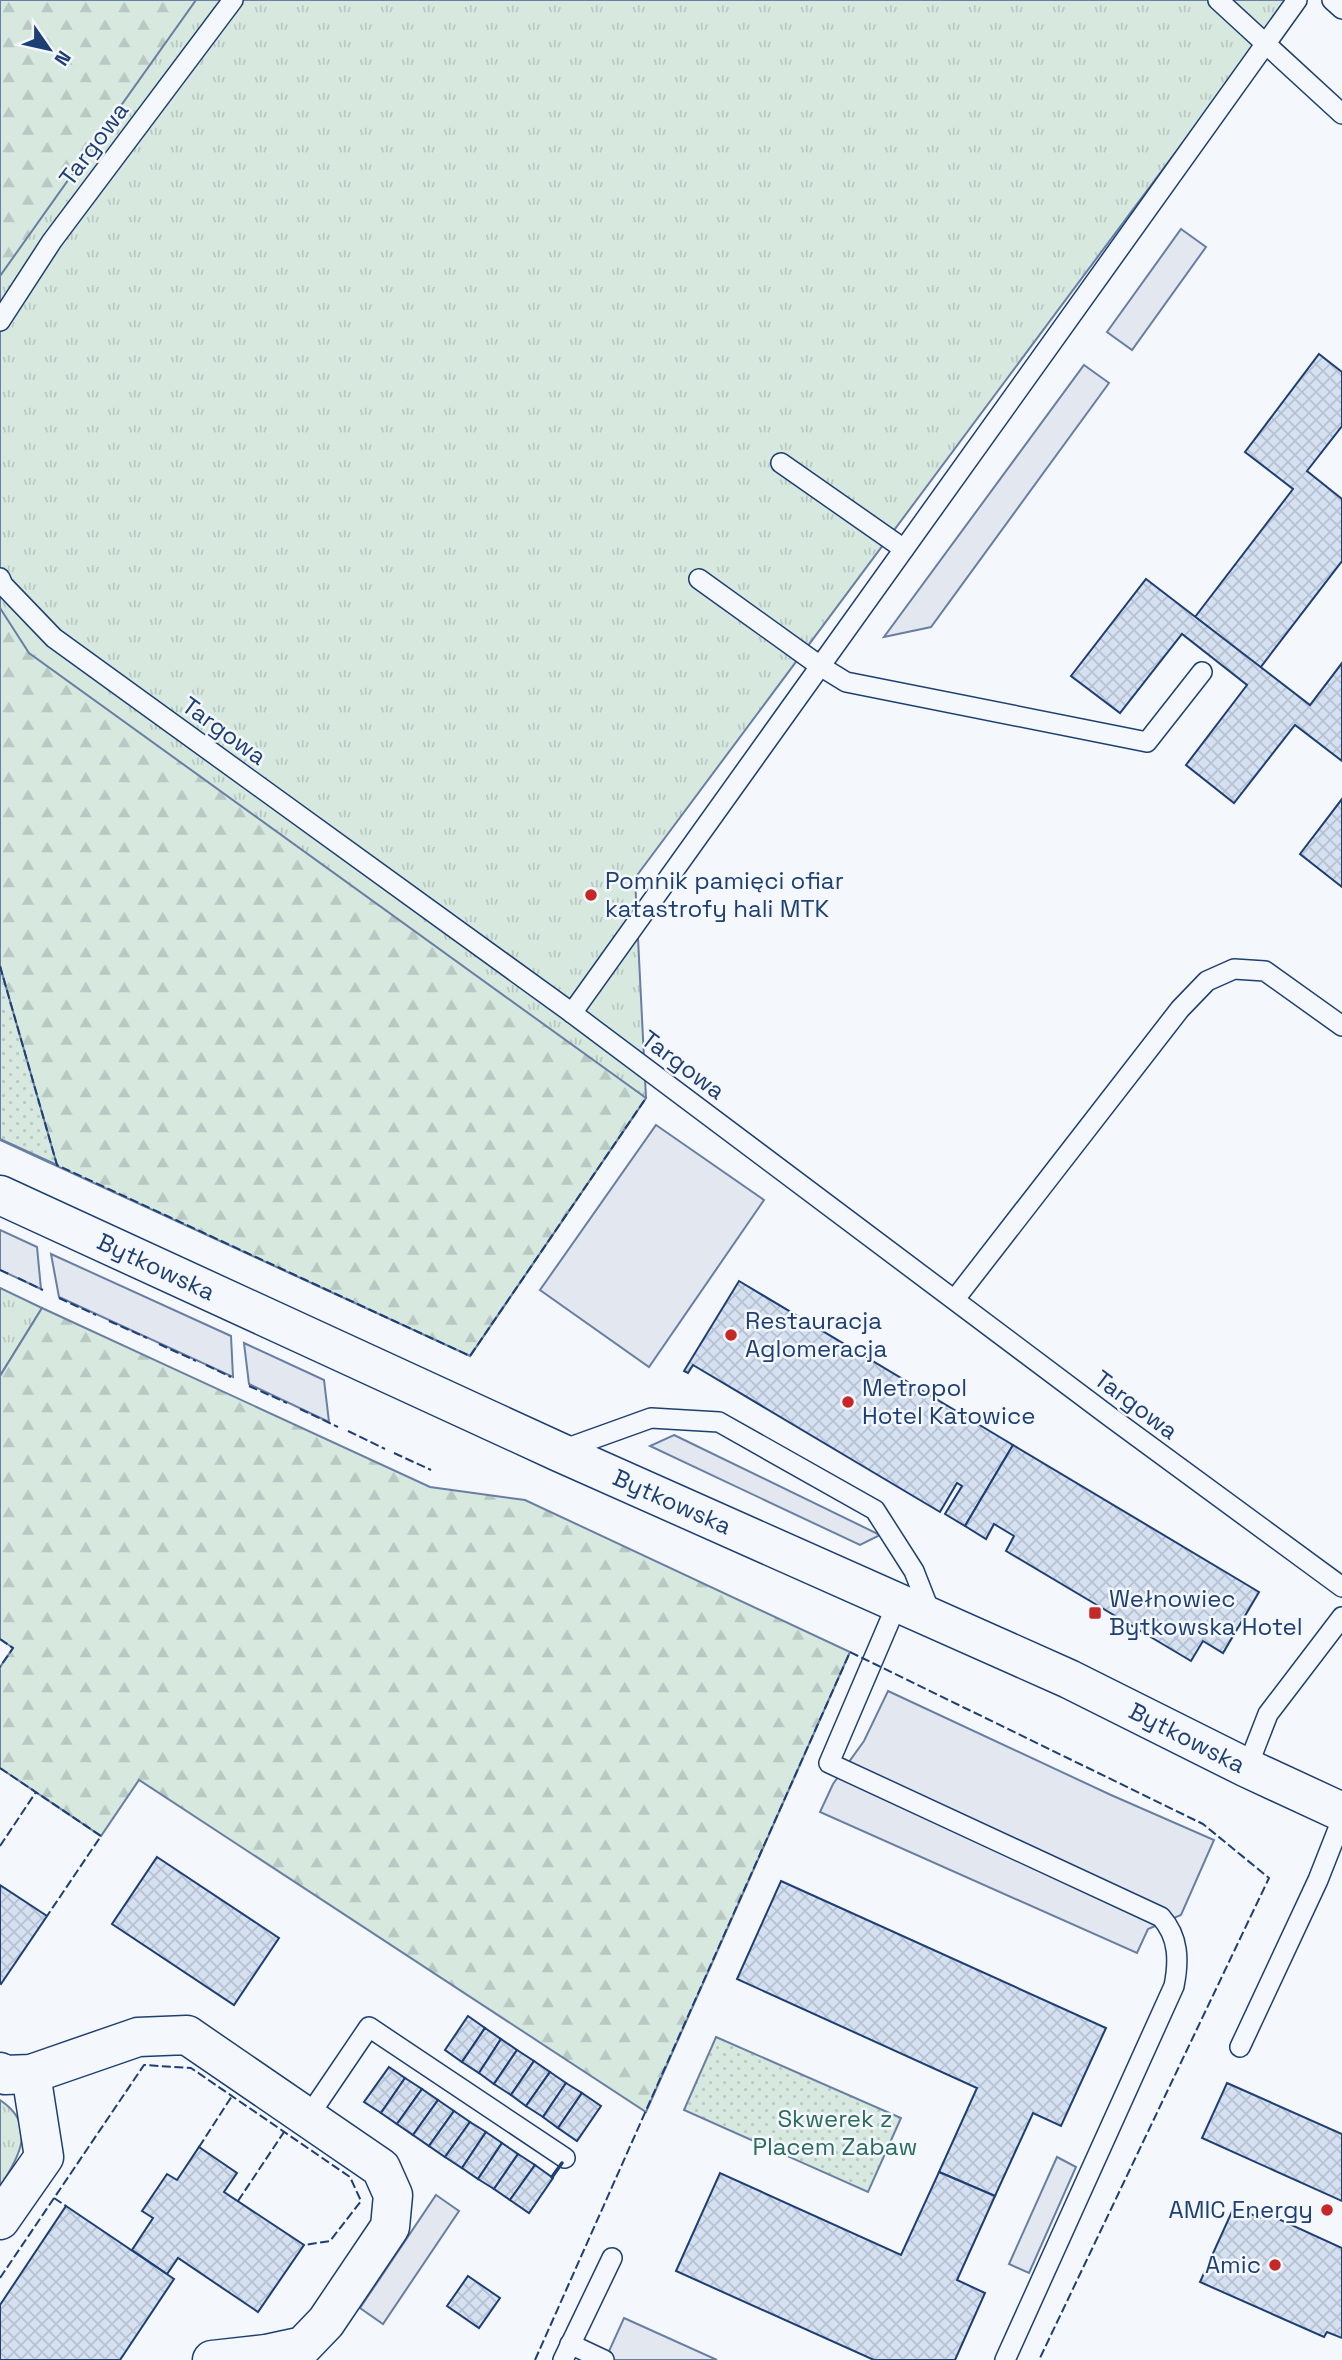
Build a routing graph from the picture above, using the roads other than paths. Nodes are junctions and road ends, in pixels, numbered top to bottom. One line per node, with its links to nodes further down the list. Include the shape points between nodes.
1 (233, 0): 8 (lane, Targowa, via 52,241)
2 (1218, 0): 6 (lane)
3 (1297, 0): 6 (lane)
4 (1332, 0): 5 (lane)
5 (1342, 9)
6 (1266, 43): 7 (lane); 10 (lane)
7 (1342, 114)
8 (0, 321)
9 (781, 463): 10 (lane)
10 (904, 549): 13 (lane)
11 (0, 578): 15 (lane, Targowa, via 54,638)
12 (699, 579): 13 (lane)
13 (820, 666): 14 (lane, via 846,682 1147,742); 15 (lane)
14 (1202, 672)
15 (572, 1013): 18 (lane, Targowa)
16 (1342, 1026): 18 (lane, via 1265,971 1234,969 1207,981 1180,1009)
17 (0, 1195): 19 (street, Bytkowska)
18 (955, 1299): 20 (lane, Targowa)
19 (559, 1452): 21 (street, Bytkowska); 23 (lane, via 651,1418 719,1422 875,1510 914,1570)
20 (1342, 1587)
21 (897, 1604): 23 (street, Bytkowska); 37 (lane, via 829,1763 1161,1917 1177,1948 1174,1986)
22 (1342, 1617): 24 (lane, via 1268,1714)
23 (933, 1618): 24 (street, Bytkowska, via 1069,1679)
24 (1247, 1768): 25 (street, Bytkowska)
25 (1342, 1812)
26 (1342, 1819): 27 (lane)
27 (1240, 2047)
28 (16, 2073): 29 (street, via 138,2037 187,2035); 31 (street, via 44,2157)
29 (308, 2117): 30 (lane, via 369,2026); 34 (street, via 381,2168 393,2195 390,2227)
30 (565, 2158)
31 (0, 2220)
32 (612, 2258): 33 (lane)
33 (567, 2352): 36 (lane)
34 (309, 2353): 35 (street)
35 (212, 2360)
36 (604, 2360)
37 (1005, 2360)

